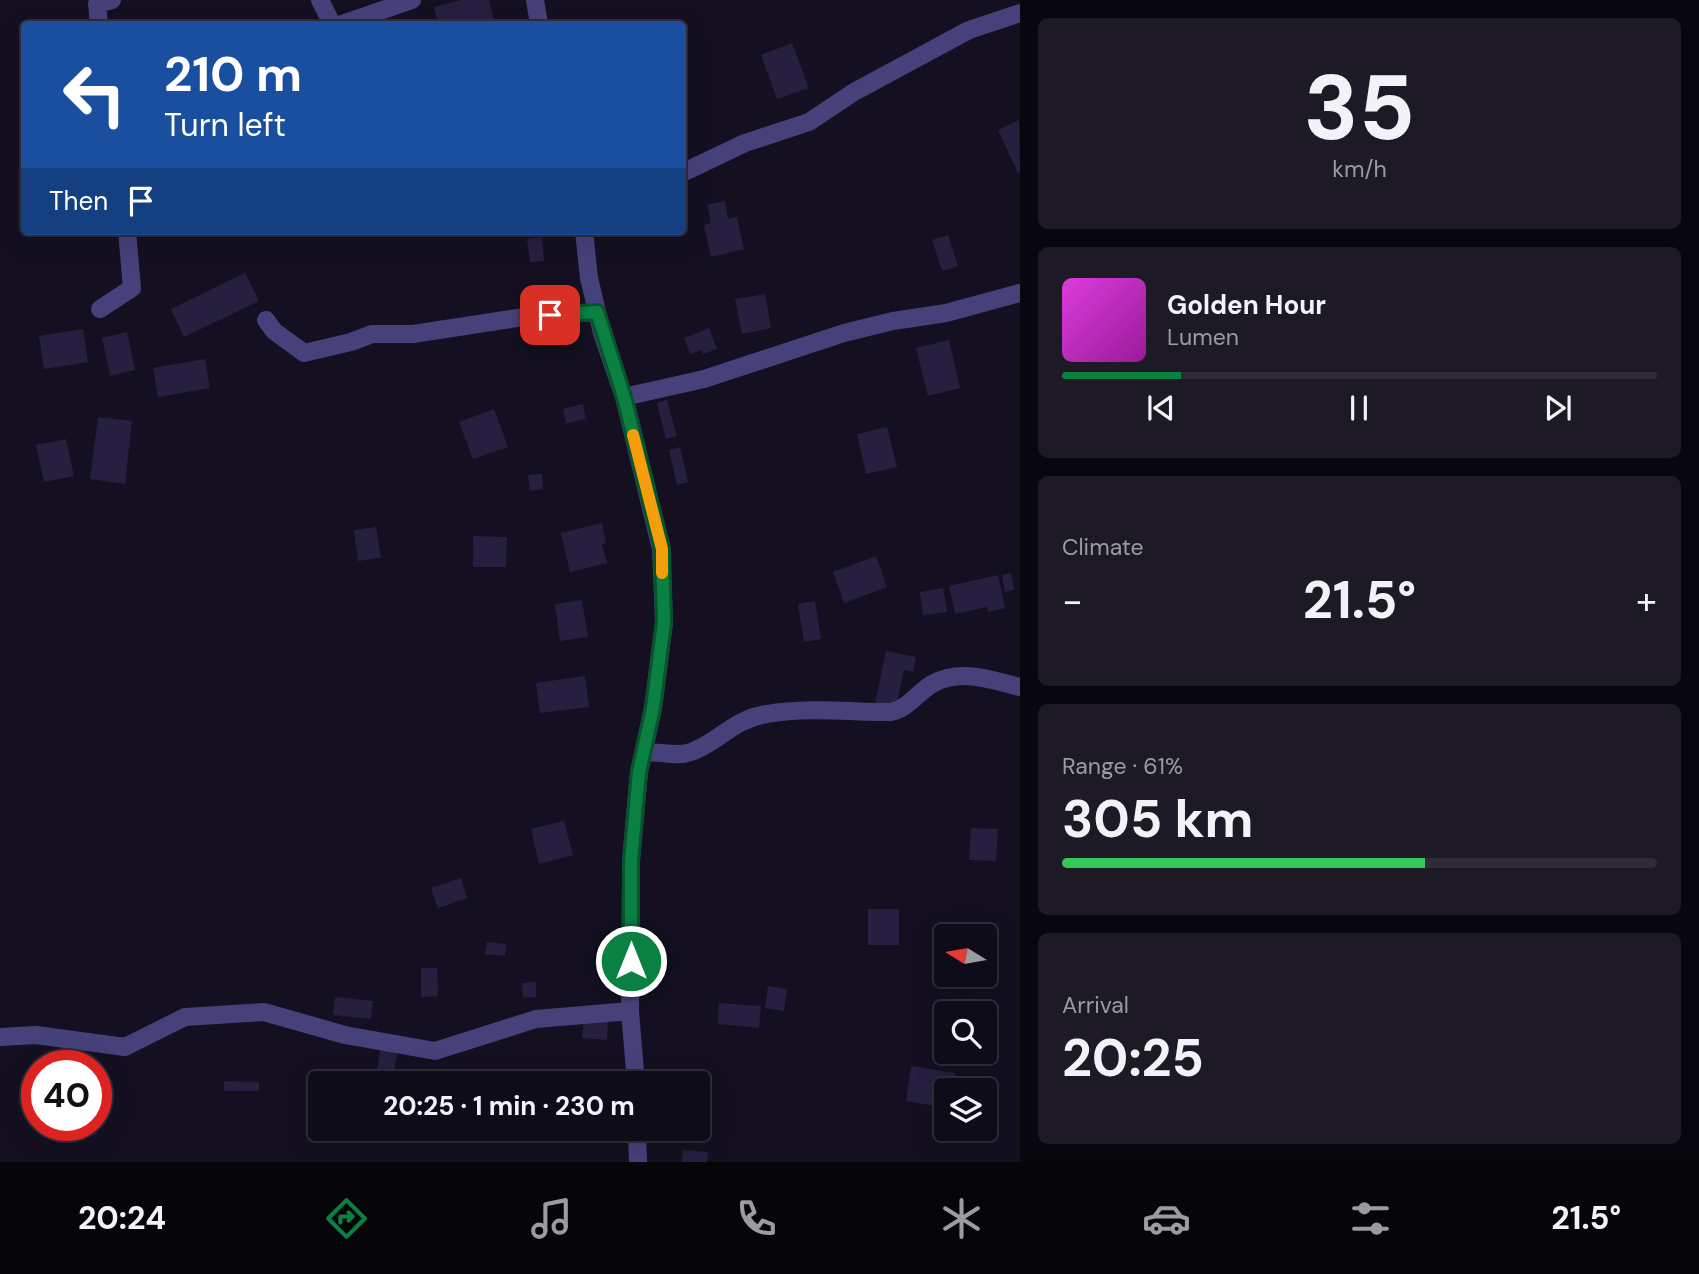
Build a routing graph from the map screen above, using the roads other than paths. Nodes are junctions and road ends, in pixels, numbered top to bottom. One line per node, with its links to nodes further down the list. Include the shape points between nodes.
1 (112, 0): 6 (street, via 97,4)
2 (320, 0): 7 (street)
3 (412, 0): 8 (street)
4 (534, 0): 9 (street)
5 (1020, 13): 10 (street, via 969,30 854,92 809,122 745,143)
6 (99, 21)
7 (330, 21)
8 (351, 21)
9 (538, 21)
10 (686, 171)
11 (127, 235): 14 (street, via 132,288)
12 (584, 235): 15 (street)
13 (1020, 293): 17 (street, via 844,333 704,379)
14 (100, 309)
15 (597, 312): 16 (street, via 530,316 413,334 372,334 304,353); 17 (street)
16 (266, 320)
17 (624, 397): 19 (street, via 662,549 664,622)
18 (1020, 687): 19 (street, via 988,678 950,677 932,684 901,710 767,713 737,723 694,751)
19 (643, 753): 20 (street, via 631,861)
20 (630, 1011): 21 (street, via 536,1019 435,1051 345,1035 264,1012 185,1017 125,1047 36,1035); 22 (street)
21 (0, 1037)
22 (635, 1071)
23 (637, 1141): 24 (street)
24 (638, 1162)

